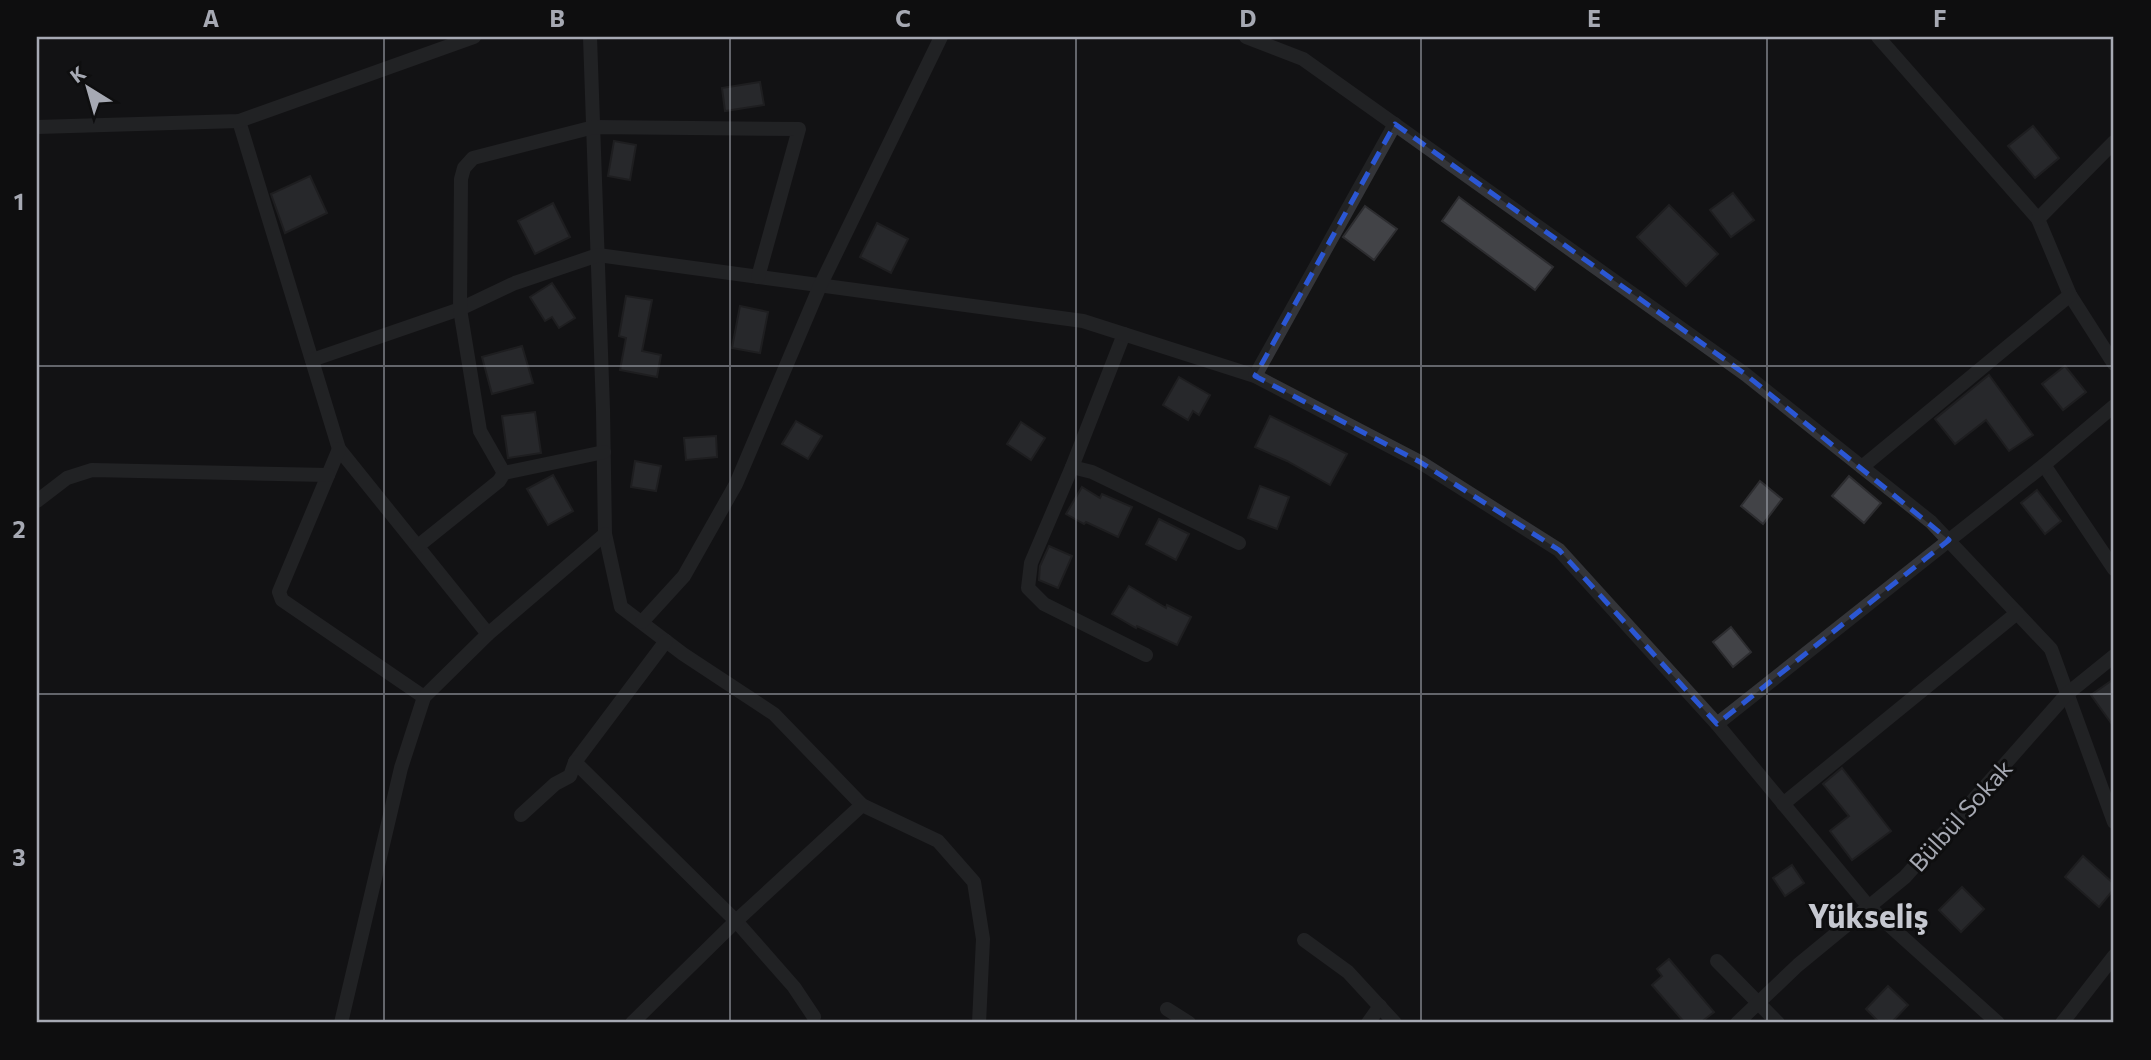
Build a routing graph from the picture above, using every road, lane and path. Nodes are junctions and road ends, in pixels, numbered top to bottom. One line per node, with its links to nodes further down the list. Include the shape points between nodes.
1 (474, 37): 6 (street)
2 (590, 37): 9 (street)
3 (941, 37): 14 (street)
4 (1246, 37): 7 (street, via 1303,59)
5 (1878, 37): 11 (street)
6 (239, 121): 8 (street); 18 (street)
7 (1395, 124): 20 (street); 26 (street, via 1745,374)
8 (37, 127)
9 (594, 127): 12 (street); 13 (street, via 799,129); 16 (street, via 473,158 464,168)
10 (2114, 142): 11 (street)
11 (2038, 219): 15 (street)
12 (598, 255): 13 (street); 16 (street); 23 (street)
13 (758, 277): 14 (street)
14 (820, 286): 17 (street, via 1083,321); 36 (street, via 736,484 684,576)
15 (2070, 295): 19 (street); 26 (street)
16 (460, 309): 18 (street); 27 (street, via 480,431)
17 (1124, 334): 20 (street); 25 (street)
18 (312, 360): 22 (street)
19 (2114, 364)
20 (1255, 376): 43 (street, via 1419,462 1559,550)
21 (2114, 406): 24 (street)
22 (339, 449): 28 (street); 33 (street)
23 (604, 452): 27 (street); 30 (street)
24 (2043, 465): 31 (street); 34 (street)
25 (1072, 467): 32 (street, via 1092,472); 39 (street, via 1031,563 1028,588 1045,604)
26 (1862, 467): 31 (street)
27 (504, 473): 33 (street)
28 (328, 475): 29 (street, via 92,470 67,478); 42 (street, via 279,592 282,600)
29 (37, 501)
30 (605, 534): 36 (street, via 621,607); 37 (street)
31 (1949, 540): 35 (street); 43 (street)
32 (1239, 542)
33 (418, 546): 37 (street)
34 (2114, 569)
35 (2017, 613): 41 (street, via 2051,649); 46 (street)
36 (642, 622): 38 (street)
37 (488, 634): 42 (street)
38 (666, 641): 44 (street); 45 (street, via 774,713)
39 (1146, 655)
40 (2114, 656): 41 (street, Bülbül Sokak)
41 (2067, 694): 48 (street); 49 (street, Bülbül Sokak, via 1905,877)
42 (424, 697): 58 (street, via 401,768)
43 (1717, 724): 46 (street)
44 (575, 762): 47 (street, via 570,776); 50 (street)
45 (862, 804): 50 (street); 60 (street, via 939,841 974,882 983,939)
46 (1783, 804): 49 (street)
47 (521, 815)
48 (2114, 822)
49 (1869, 906): 54 (street, Bülbül Sokak); 66 (street)
50 (736, 921): 57 (street); 59 (street)
51 (1304, 940): 55 (street, via 1348,972)
52 (2114, 956): 67 (street)
53 (1717, 961): 54 (street)
54 (1757, 1004): 64 (street, Bülbül Sokak); 65 (street)
55 (1380, 1006): 62 (street); 63 (street)
56 (1167, 1009): 61 (street)
57 (814, 1017)
58 (341, 1023)
59 (632, 1023)
60 (979, 1023)
61 (1189, 1023)
62 (1368, 1023)
63 (1395, 1023)
64 (1737, 1023)
65 (1778, 1023)
66 (1998, 1023)
67 (2062, 1023)

